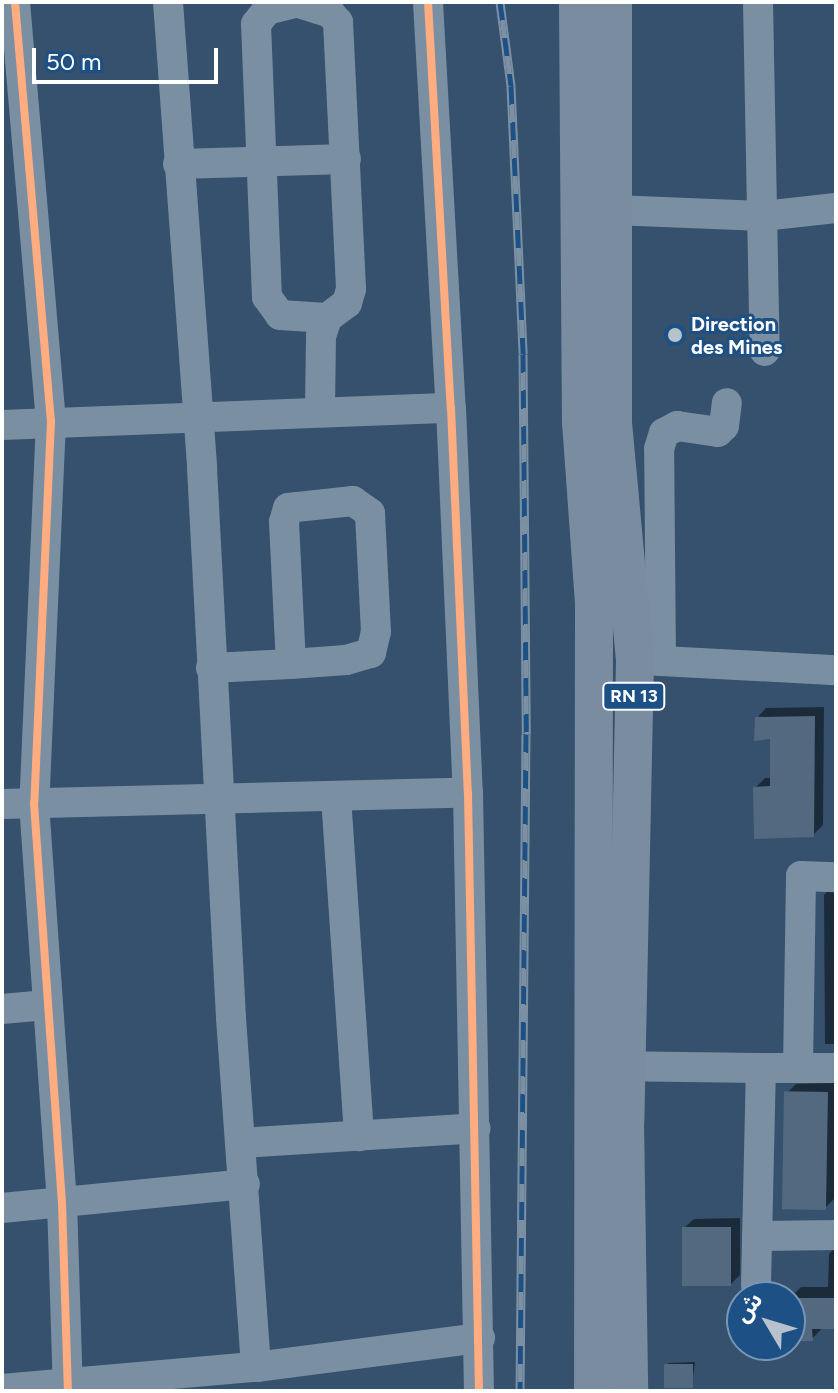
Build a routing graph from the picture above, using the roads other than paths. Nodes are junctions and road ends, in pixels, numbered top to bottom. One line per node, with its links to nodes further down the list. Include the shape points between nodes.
1 (15, 2): 20 (street)
2 (168, 2): 10 (street)
3 (295, 2): 8 (street, via 330,13 338,22); 9 (street, via 267,10 256,24)
4 (428, 2): 17 (street)
5 (578, 2): 22 (main road, RN 13, via 581,422)
6 (613, 2): 12 (main road, RN 13)
7 (758, 2): 13 (street)
8 (346, 159): 9 (street); 14 (street, via 351,289 347,303)
9 (263, 162): 10 (street); 14 (street, via 267,297 280,315)
10 (178, 164): 19 (street)
11 (836, 208): 13 (street)
12 (613, 210): 13 (street); 23 (main road, RN 13, via 613,423)
13 (763, 216): 15 (street)
14 (327, 318): 18 (street, via 321,336)
15 (765, 351)
16 (727, 403): 23 (street, via 718,432 677,426 664,433 659,449)
17 (451, 408): 18 (street); 27 (street)
18 (320, 412): 19 (street)
19 (198, 417): 20 (street); 25 (street)
20 (51, 421): 21 (street); 30 (street)
21 (2, 425)
22 (594, 655): 23 (street); 35 (main road, RN 13)
23 (648, 661): 26 (street); 35 (main road, RN 13)
24 (291, 664): 24 (street, via 371,653 376,632 370,513 353,501 288,508 284,522); 25 (street)
25 (211, 668): 29 (street)
26 (836, 670)
27 (468, 793): 28 (street); 39 (street)
28 (336, 797): 29 (street); 40 (street)
29 (220, 800): 30 (street); 41 (street)
30 (34, 803): 31 (street); 33 (street)
31 (2, 804)
32 (836, 877): 37 (street, via 801,876)
33 (47, 1005): 34 (street); 43 (street)
34 (2, 1009)
35 (611, 1066): 36 (street); 53 (main road, RN 13); 54 (main road, RN 13, via 625,1122)
36 (761, 1068): 37 (street); 46 (street)
37 (798, 1068): 38 (street)
38 (836, 1068)
39 (476, 1128): 40 (street); 48 (street)
40 (359, 1136): 41 (street)
41 (240, 1143): 42 (street)
42 (245, 1184): 43 (street); 49 (street)
43 (62, 1202): 44 (street); 50 (street)
44 (2, 1208)
45 (836, 1235): 46 (street)
46 (757, 1236): 47 (street)
47 (756, 1281)
48 (480, 1338): 49 (street); 52 (street)
49 (256, 1367): 50 (street)
50 (68, 1386): 51 (street)
51 (2, 1389)
52 (479, 1391)
53 (593, 1391)
54 (629, 1391)

